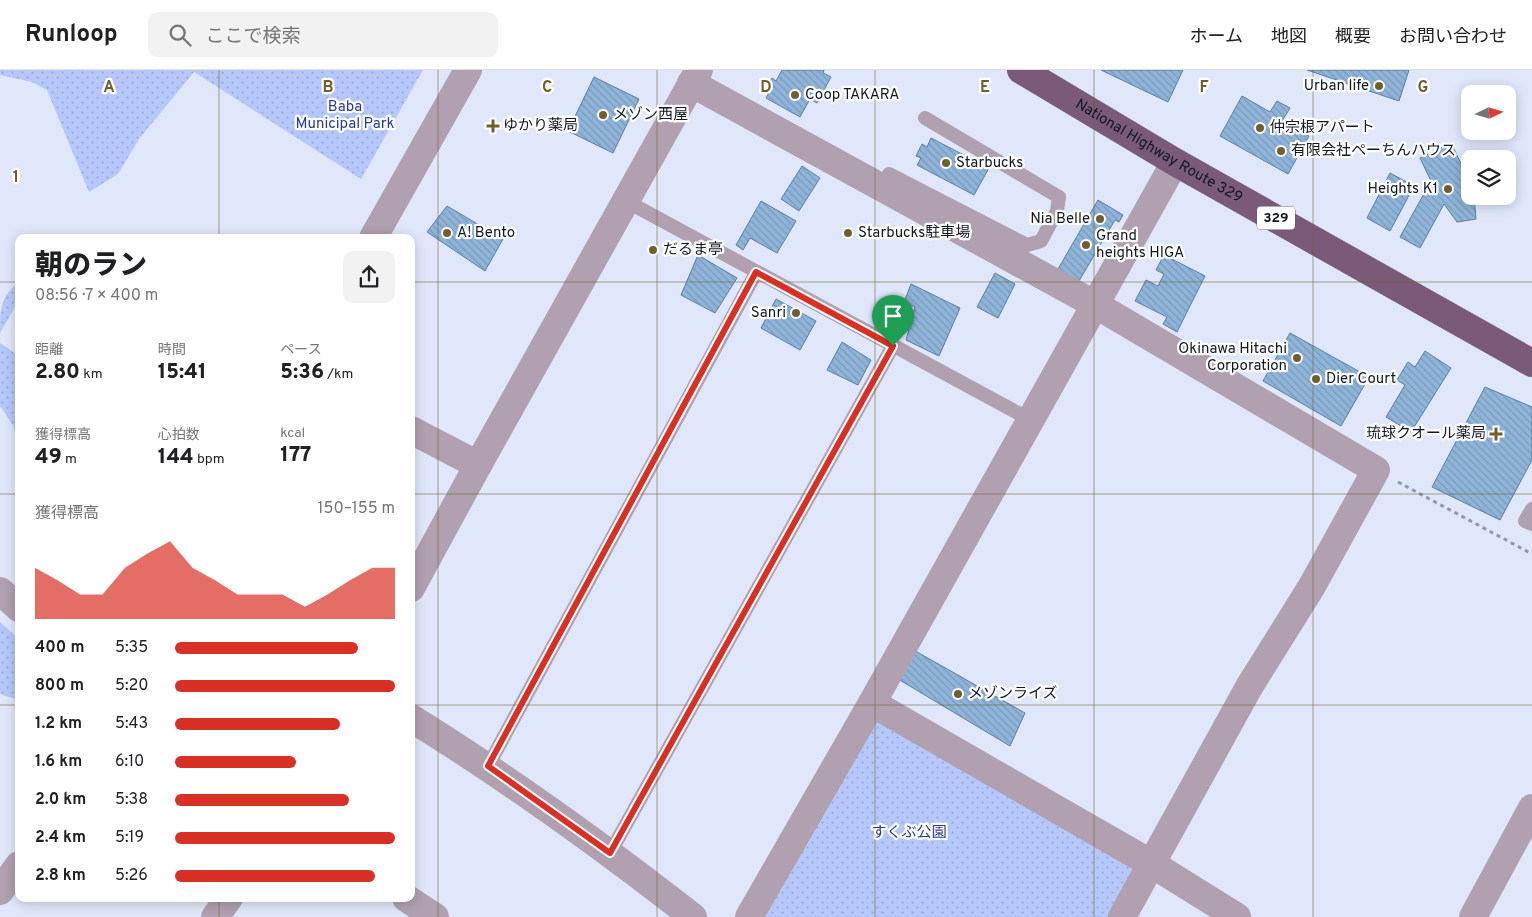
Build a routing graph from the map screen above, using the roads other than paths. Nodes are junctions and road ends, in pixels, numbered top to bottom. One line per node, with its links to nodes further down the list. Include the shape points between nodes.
1 (468, 70): 8 (street)
2 (1021, 70): 5 (highway, National Highway Route 329 / 329)
3 (695, 77): 7 (street); 10 (street)
4 (925, 118): 6 (lane, via 1059,197 1057,211 1041,241 1027,244)
5 (1175, 162): 10 (street); 12 (highway, National Highway Route 329 / 329)
6 (890, 174)
7 (626, 200): 9 (lane); 15 (street)
8 (375, 234)
9 (756, 272): 11 (lane); 23 (lane)
10 (1096, 305): 13 (street); 26 (street, via 1376,470 1312,586 1249,687)
11 (893, 346): 13 (lane); 25 (lane)
12 (1532, 363)
13 (1031, 420): 21 (street)
14 (415, 432): 15 (street)
15 (478, 465): 18 (street)
16 (1532, 510): 17 (lane, via 1525,520)
17 (1532, 524)
18 (415, 581)
19 (0, 591): 20 (street)
20 (15, 604)
21 (872, 703): 26 (street); 34 (street)
22 (415, 720): 23 (street)
23 (488, 766): 25 (street)
24 (1532, 808): 37 (street)
25 (610, 853): 33 (street)
26 (1152, 864): 35 (street); 36 (street)
27 (15, 870): 28 (street)
28 (0, 891)
29 (226, 902): 31 (street)
30 (412, 902): 32 (street)
31 (215, 917)
32 (435, 917)
33 (693, 917)
34 (749, 917)
35 (1122, 917)
36 (1237, 917)
37 (1473, 917)

